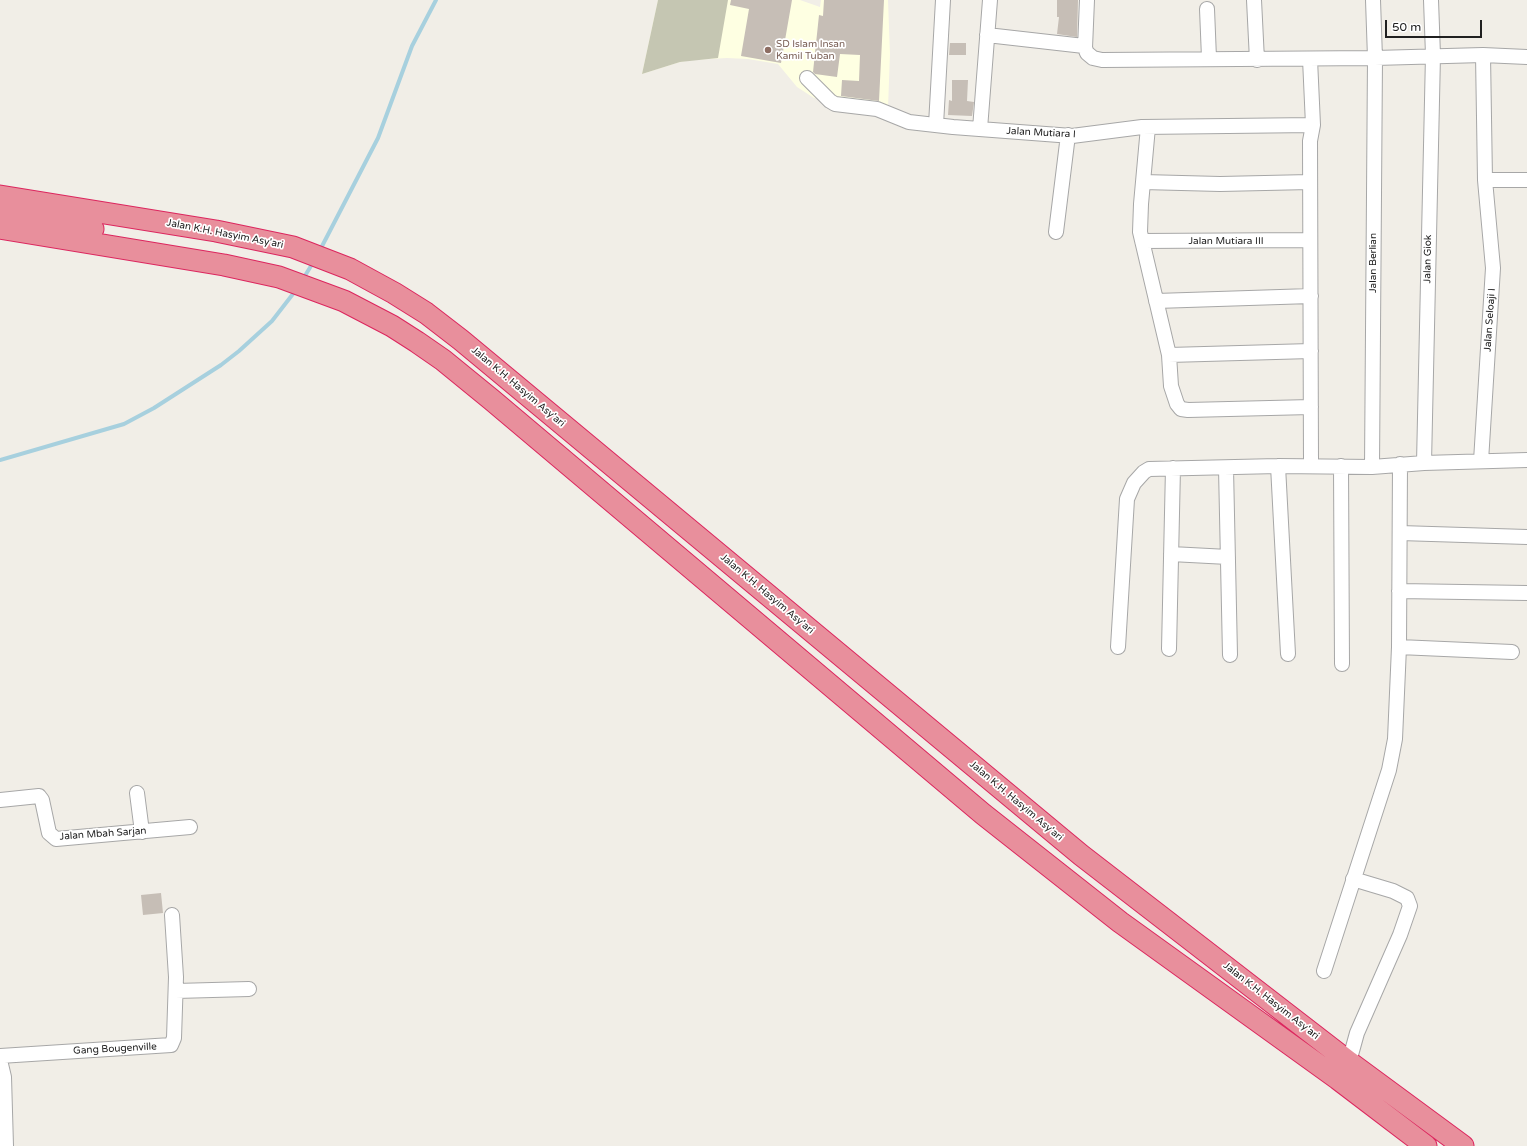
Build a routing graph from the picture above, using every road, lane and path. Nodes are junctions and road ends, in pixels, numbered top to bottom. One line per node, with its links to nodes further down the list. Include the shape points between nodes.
1 (943, 0): 18 (street)
2 (990, 0): 8 (street)
3 (1087, 0): 9 (street)
4 (1254, 0): 16 (street)
5 (1373, 0): 14 (street, Jalan Berlian)
6 (1431, 0): 10 (street, Jalan Giok)
7 (1207, 9): 13 (street)
8 (987, 35): 9 (street); 21 (street)
9 (1084, 46): 13 (street, via 1093,58 1102,60)
10 (1433, 55): 11 (street); 14 (street); 41 (street, Jalan Giok)
11 (1483, 55): 12 (street); 23 (street, Jalan Seloaji I)
12 (1527, 57)
13 (1209, 58): 16 (street)
14 (1375, 58): 15 (street); 46 (street, Jalan Berlian)
15 (1310, 59): 16 (street); 19 (street)
16 (1257, 60)
17 (807, 78): 18 (street, Jalan Mutiara I, via 835,104 877,109 905,120)
18 (936, 124): 21 (street, Jalan Mutiara I)
19 (1313, 125): 20 (street, Jalan Mutiara I); 26 (street, via 1310,142)
20 (1148, 127): 22 (street, Jalan Mutiara I); 25 (street)
21 (980, 129): 22 (street, Jalan Mutiara I)
22 (1068, 136): 30 (street)
23 (1485, 180): 24 (street); 40 (street, Jalan Seloaji I, via 1493,268)
24 (1527, 180)
25 (1144, 182): 26 (street); 32 (street, via 1140,204)
26 (1310, 182): 31 (street)
27 (0, 196): 73 (highway, Jalan K.H. Hasyim Asy'ari, via 276,243 316,255 366,277 394,293 446,328 1081,855)
28 (0, 212): 33 (highway, via 111,232 121,236)
29 (0, 228): 33 (highway)
30 (1056, 232)
31 (1310, 240): 32 (street, Jalan Mutiara III); 34 (street)
32 (1142, 241): 35 (street)
33 (134, 250): 75 (highway, via 245,269 300,284 370,314 443,360 978,810 1120,922 1338,1079)
34 (1311, 296): 35 (street); 36 (street)
35 (1156, 301): 37 (street)
36 (1311, 351): 37 (street); 38 (street)
37 (1169, 355): 38 (street, via 1171,386 1181,409)
38 (1311, 407): 43 (street)
39 (1527, 460): 40 (street)
40 (1481, 461): 41 (street)
41 (1424, 463): 42 (street)
42 (1400, 464): 46 (street); 49 (street)
43 (1311, 465): 44 (street); 45 (street)
44 (1278, 466): 48 (street); 59 (street)
45 (1341, 466): 46 (street); 61 (street)
46 (1372, 467)
47 (1173, 468): 48 (street); 51 (street); 55 (street, via 1149,469 1144,472 1134,483 1127,498)
48 (1226, 468): 52 (street)
49 (1400, 533): 50 (street); 53 (street)
50 (1527, 537)
51 (1170, 554): 52 (street); 57 (street)
52 (1228, 557): 60 (street)
53 (1399, 591): 54 (street); 56 (street)
54 (1527, 593)
55 (1118, 647)
56 (1399, 647): 58 (street); 66 (street, via 1395,739 1389,770)
57 (1169, 648)
58 (1512, 652)
59 (1288, 654)
60 (1230, 655)
61 (1342, 664)
62 (137, 793): 65 (street)
63 (0, 800): 65 (street, Jalan Mbah Sarjan, via 39,796 49,833 56,838)
64 (190, 827): 65 (street, Jalan Mbah Sarjan)
65 (142, 832)
66 (1353, 879): 68 (street); 73 (street, via 1407,898 1410,906 1357,1034)
67 (172, 915): 70 (street, Gang Bougenville)
68 (1324, 971)
69 (249, 989): 70 (street)
70 (176, 991): 71 (street, Gang Bougenville, via 174,1038 169,1046)
71 (0, 1056)
72 (0, 1060): 74 (street, via 4,1078)
73 (1349, 1062): 76 (highway, Jalan K.H. Hasyim Asy'ari)
74 (6, 1146)
75 (1426, 1146)
76 (1462, 1146)

